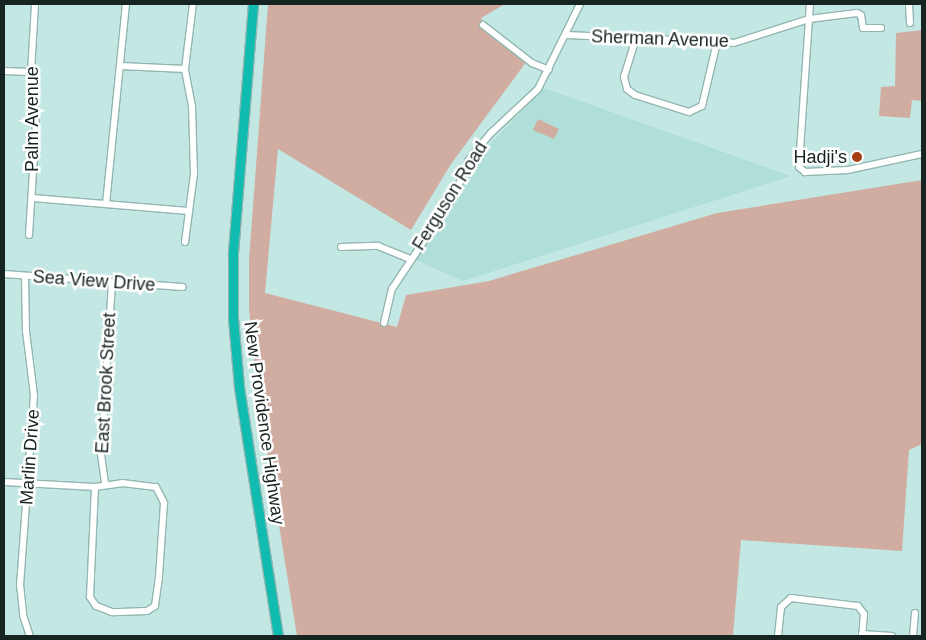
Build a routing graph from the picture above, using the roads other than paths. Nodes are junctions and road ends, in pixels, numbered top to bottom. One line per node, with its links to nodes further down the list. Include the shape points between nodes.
1 (35, 4): 19 (street, Palm Avenue)
2 (126, 4): 15 (street)
3 (193, 4): 16 (street)
4 (253, 4): 40 (highway, New Providence Highway, via 236,213 233,318 239,387)
5 (580, 4): 12 (street, Ferguson Road)
6 (810, 4): 8 (street)
7 (909, 4): 9 (street)
8 (809, 19): 11 (street, Sherman Avenue, via 857,13 861,16 863,28); 14 (street, Sherman Avenue, via 738,42); 20 (street, via 798,161 801,170 873,167)
9 (910, 23)
10 (483, 25): 17 (street, via 532,63)
11 (881, 28)
12 (567, 35): 13 (street, Sherman Avenue); 17 (street, Ferguson Road)
13 (636, 38): 14 (street, Sherman Avenue); 14 (street, via 624,77 627,89 635,95 689,112 699,109 703,101)
14 (717, 42)
15 (121, 66): 16 (street); 22 (street)
16 (185, 69): 23 (street, via 194,138 194,174)
17 (549, 70): 27 (street, Ferguson Road, via 538,89 491,133 468,161 455,194)
18 (4, 71): 19 (street)
19 (31, 72): 21 (street, Palm Avenue, via 36,125)
20 (922, 154)
21 (33, 198): 22 (street); 24 (street, Palm Avenue)
22 (106, 204): 23 (street)
23 (188, 211): 25 (street)
24 (30, 235)
25 (185, 242)
26 (341, 247): 27 (street, via 372,244)
27 (410, 259): 32 (street, Ferguson Road, via 392,289)
28 (4, 274): 29 (street, Sea View Drive)
29 (25, 276): 30 (street, Sea View Drive); 35 (street, Marlin Drive, via 25,324 34,395)
30 (112, 283): 31 (street, Sea View Drive); 34 (street, East Brook Street, via 101,453)
31 (184, 287)
32 (384, 323)
33 (4, 482): 35 (street)
34 (105, 483): 36 (street); 36 (street, via 152,486 160,491 164,504 158,588 155,606 147,611 112,612 93,602 89,587)
35 (29, 484): 36 (street); 39 (street, Marlin Drive, via 20,584 23,615)
36 (95, 487)
37 (915, 613): 43 (street)
38 (862, 635): 41 (street, via 864,614 858,606 791,598 782,604); 42 (street)
39 (30, 636)
40 (278, 636)
41 (778, 636)
42 (892, 636)
43 (913, 636)

